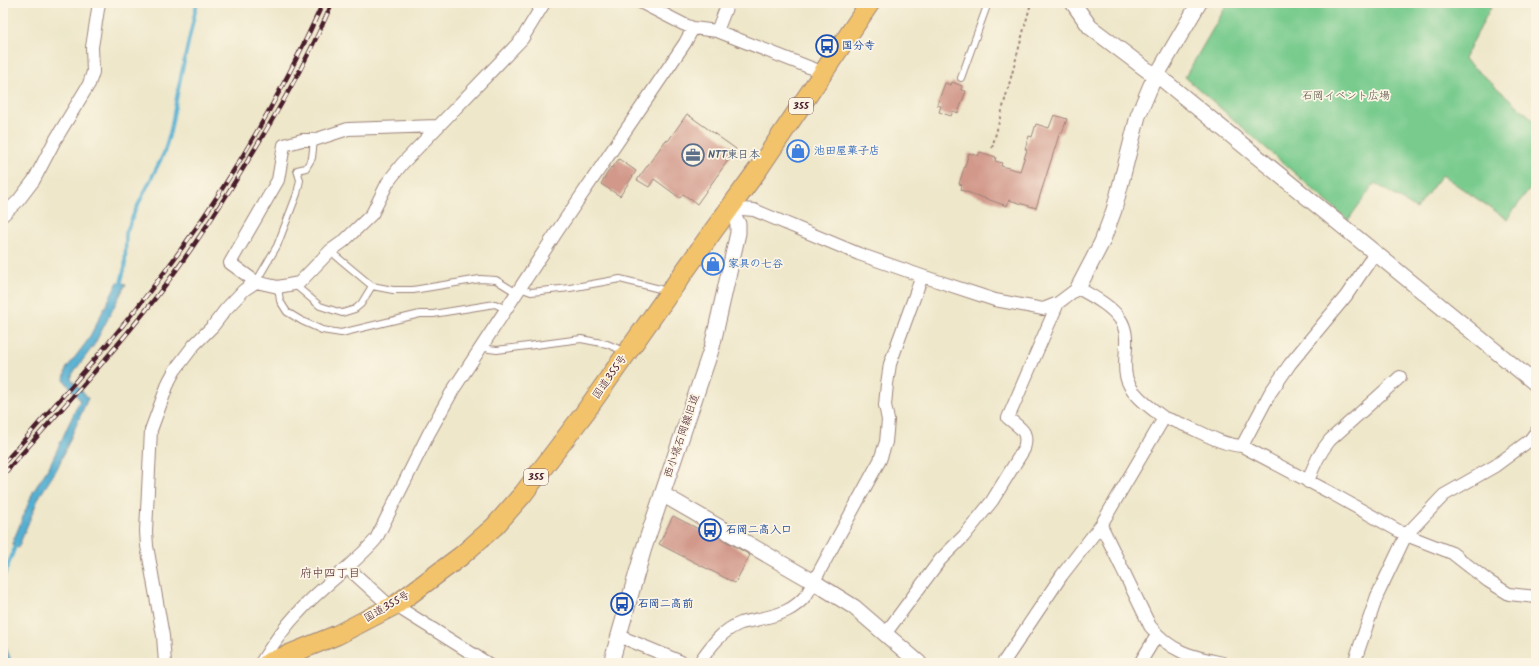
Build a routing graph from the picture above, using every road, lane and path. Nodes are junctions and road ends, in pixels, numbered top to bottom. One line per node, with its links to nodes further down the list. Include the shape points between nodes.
1 (99, 3): 19 (street, via 92,46 93,72 89,84 34,180)
2 (544, 3): 15 (street, via 522,39)
3 (642, 3): 10 (street)
4 (728, 3): 11 (street)
5 (870, 3): 12 (highway, 国道355号 / 355)
6 (988, 3): 14 (lane)
7 (1031, 3): 17 (path)
8 (1073, 3): 13 (street, via 1090,27)
9 (1199, 3): 13 (street)
10 (693, 28): 11 (street); 29 (street)
11 (717, 31): 12 (street)
12 (824, 73): 18 (highway, 国道355号 / 355)
13 (1157, 75): 21 (street); 27 (street, via 1138,116 1114,210 1102,242)
14 (961, 78)
15 (437, 126): 16 (street, via 348,128); 20 (street, via 388,182 372,214)
16 (314, 140): 23 (lane, via 312,158 306,168 297,170 300,180 298,194 280,239); 23 (street, via 284,144 278,180 230,263)
17 (992, 148)
18 (730, 208): 22 (street, via 754,210 859,254); 33 (highway, 国道355号 / 355); 40 (street, 西小塙石岡線旧道, via 738,224 737,245 712,347)
19 (3, 215)
20 (330, 251): 24 (street, via 299,283); 25 (lane)
21 (1374, 253): 35 (street); 38 (street, via 1346,296 1290,364 1270,393)
22 (922, 276): 30 (street, via 995,300 1024,306 1043,309); 44 (street, via 890,364 886,398 886,442 880,460)
23 (256, 282): 26 (street); 50 (street, via 244,290 226,309 175,370 151,430 146,531)
24 (295, 284): 25 (lane, via 320,306 342,313 361,304); 26 (street)
25 (372, 286): 29 (lane, via 413,290 480,279 496,280)
26 (278, 287): 31 (lane, via 280,301 288,312 302,322 322,330 341,333 420,314 495,304)
27 (1078, 288): 30 (street); 36 (street, via 1103,303 1120,319 1125,332 1126,376 1144,403)
28 (660, 289): 29 (lane, via 620,279 570,288 531,292)
29 (518, 290): 31 (street)
30 (1058, 303): 47 (street, via 1008,418 1024,432 1027,440 1024,449 992,501 964,536 940,560)
31 (506, 309): 32 (street)
32 (482, 346): 33 (lane, via 489,350 497,350 581,339 607,344); 43 (street, via 429,433 376,539)
33 (627, 353): 46 (highway, 国道355号 / 355, via 548,462 495,526 461,556)
34 (1400, 377): 39 (street, via 1330,440 1320,452)
35 (1536, 384)
36 (1164, 418): 38 (street, via 1226,444); 41 (street)
37 (1536, 432): 42 (street, via 1530,440 1495,466 1444,495)
38 (1242, 446): 39 (street)
39 (1308, 482): 42 (street)
40 (662, 494): 44 (street); 49 (street, 西小塙石岡線旧道)
41 (1100, 525): 48 (street, via 1150,626); 58 (street, via 1062,575)
42 (1406, 535): 45 (street, via 1452,553 1509,594); 61 (street, via 1377,596)
43 (348, 568): 46 (street); 51 (street, via 300,610)
44 (814, 582): 47 (street, via 854,607); 56 (street, via 807,594 794,607 782,613 742,622 729,629)
45 (1536, 597)
46 (394, 605): 52 (highway, 国道355号 / 355, via 337,634); 53 (street)
47 (886, 634): 57 (street)
48 (1158, 635): 59 (street); 60 (street, via 1186,655)
49 (619, 636): 54 (street, 西小塙石岡線旧道); 55 (street)
50 (165, 663)
51 (261, 663)
52 (268, 663)
53 (487, 663)
54 (611, 663)
55 (684, 663)
56 (699, 663)
57 (919, 663)
58 (1003, 663)
59 (1140, 663)
60 (1223, 663)
61 (1354, 663)

